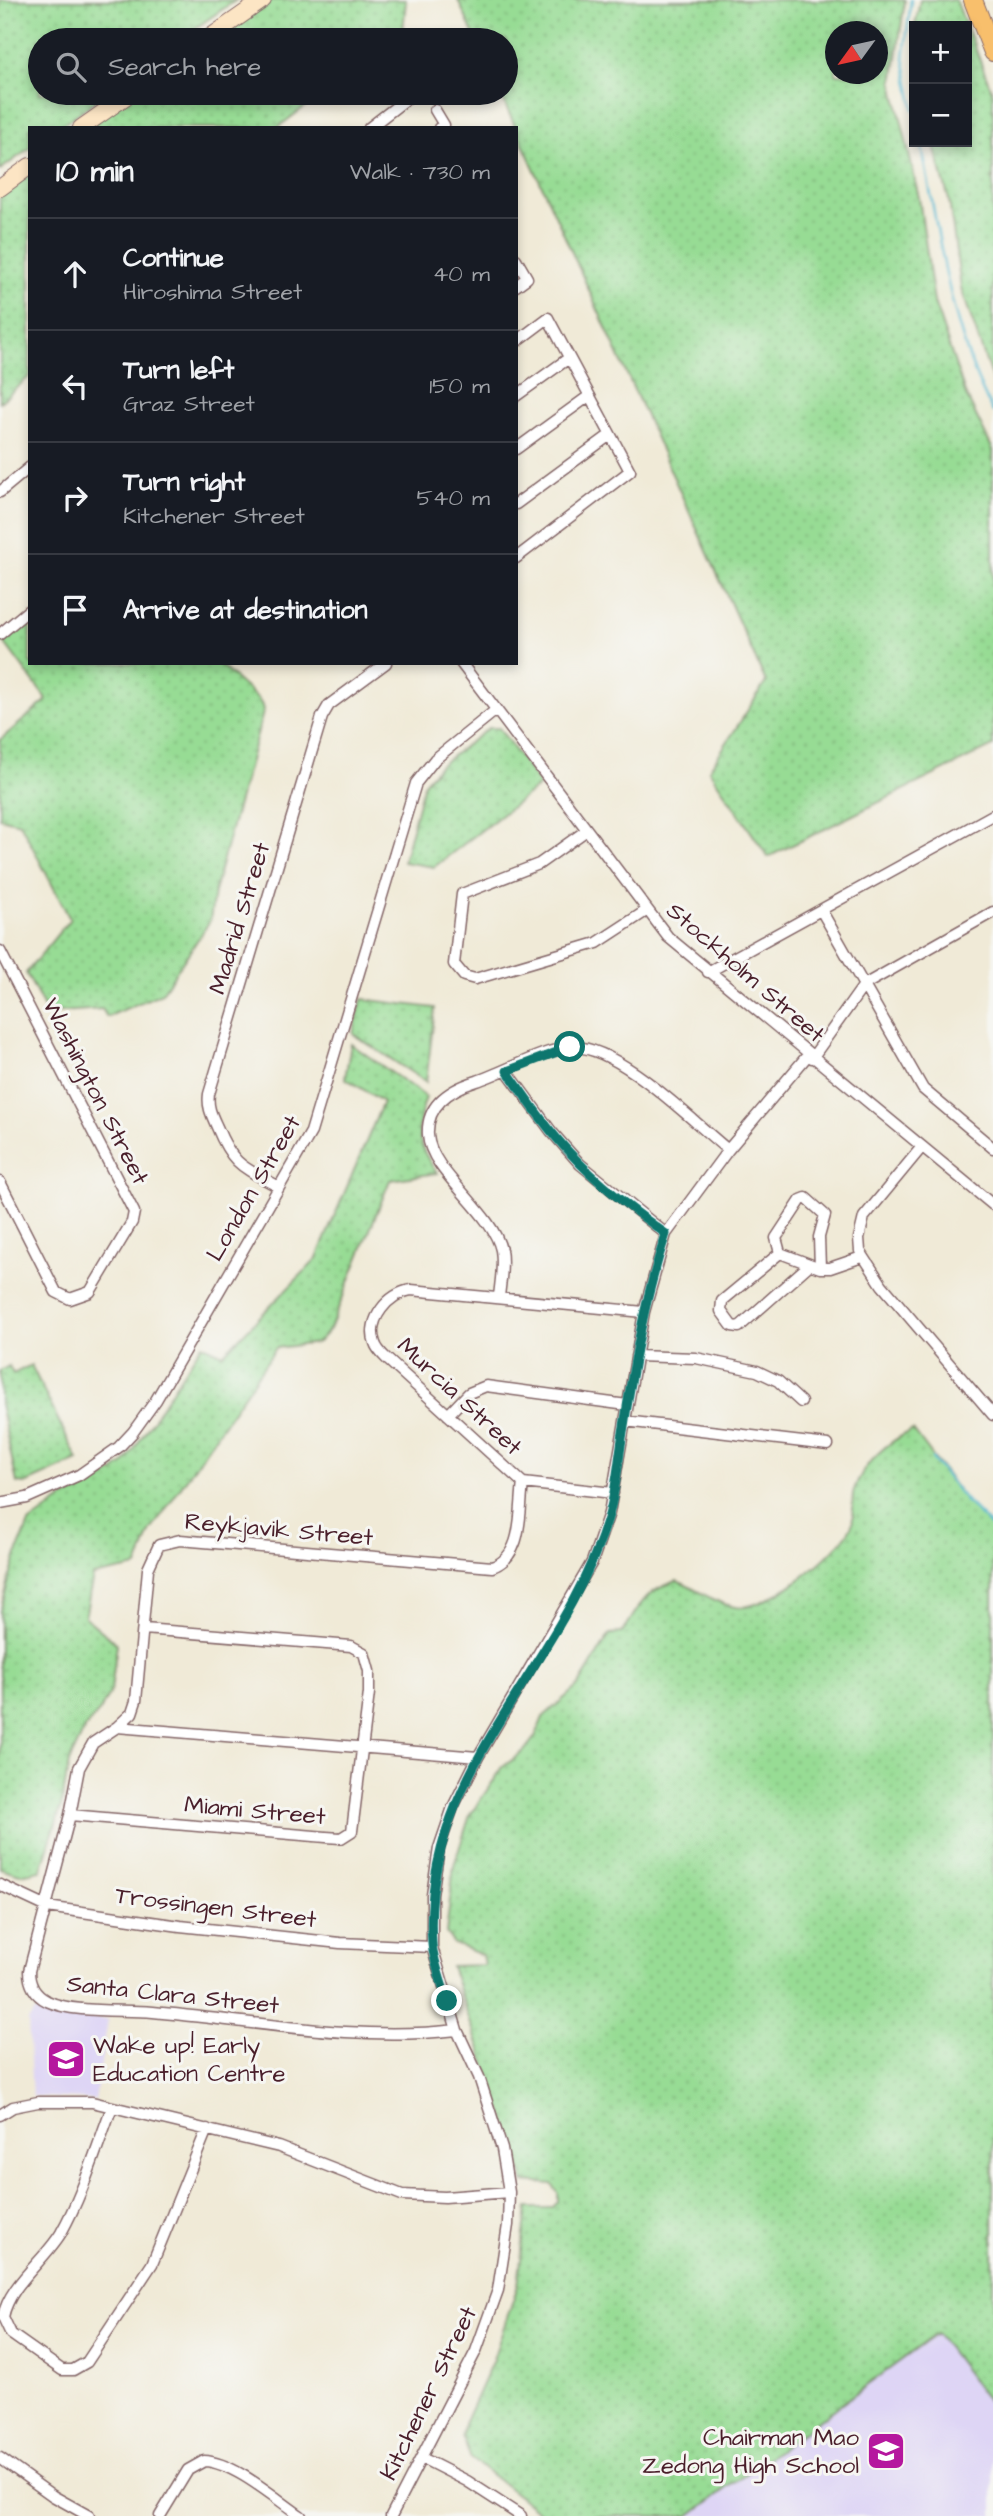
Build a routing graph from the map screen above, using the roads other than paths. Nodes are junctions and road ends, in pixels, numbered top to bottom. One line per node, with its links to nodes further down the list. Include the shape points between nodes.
1 (263, 0): 5 (main road)
2 (973, 0): 6 (main road)
3 (985, 0): 4 (main road)
4 (993, 19)
5 (223, 28)
6 (993, 52)
7 (114, 105): 10 (main road)
8 (399, 105): 11 (street)
9 (435, 110): 12 (street)
10 (84, 126)
11 (372, 126)
12 (442, 126)
13 (28, 167): 14 (main road)
14 (0, 188)
15 (518, 262): 16 (street, via 527,278)
16 (518, 285)
17 (518, 340): 18 (street, via 548,318)
18 (569, 358): 19 (street); 20 (street)
19 (518, 395)
20 (589, 396): 21 (street); 22 (street)
21 (610, 435): 25 (street); 26 (street, via 630,471)
22 (518, 448)
23 (28, 469): 24 (street)
24 (0, 492)
25 (518, 503)
26 (518, 556)
27 (28, 611): 28 (street)
28 (0, 634)
29 (383, 665): 46 (street, Madrid Street, via 329,705 322,717 209,1094 210,1111 229,1154)
30 (462, 665): 31 (street, Stockholm Street)
31 (496, 710): 33 (street, Stockholm Street); 46 (street, London Street, via 435,759 411,793 317,1116)
32 (993, 815): 34 (street)
33 (587, 830): 35 (street, Stockholm Street); 35 (street, via 539,864 462,894 454,964 458,971 475,979 597,943)
34 (821, 910): 38 (street); 39 (street)
35 (646, 911): 38 (street, Stockholm Street)
36 (993, 912): 39 (street)
37 (0, 951): 45 (street, Washington Street, via 134,1212 132,1223 90,1292 70,1299 56,1292)
38 (708, 972): 40 (street, Stockholm Street)
39 (864, 985): 40 (street, Kitchener Street); 42 (street, via 923,1089)
40 (810, 1057): 43 (street, Stockholm Street); 44 (street, Kitchener Street)
41 (507, 1071): 44 (street, via 570,1047 596,1051 621,1063); 48 (street, via 580,1164); 52 (street, via 447,1094 429,1120 428,1135 435,1154 497,1241)
42 (993, 1147)
43 (921, 1148): 47 (street, Stockholm Street); 50 (street, via 864,1217 859,1238)
44 (728, 1150): 48 (street, Kitchener Street)
45 (0, 1182)
46 (279, 1187): 63 (street, London Street, via 133,1432 72,1479 27,1498)
47 (993, 1205)
48 (666, 1234): 53 (street, Kitchener Street)
49 (779, 1253): 51 (street); 51 (street, via 776,1238 806,1198 825,1215); 51 (street, via 722,1301 721,1311 732,1326 739,1327)
50 (862, 1257): 51 (street, via 830,1268); 58 (street)
51 (814, 1267)
52 (499, 1298): 53 (street, Murcia Street); 57 (street, Murcia Street, via 406,1291 383,1305 377,1317 373,1337 377,1348)
53 (644, 1312): 54 (street, Kitchener Street)
54 (636, 1356): 55 (street, via 696,1358 757,1371 778,1381); 56 (street, Kitchener Street)
55 (800, 1402)
56 (627, 1405): 57 (street, via 486,1386 469,1393); 59 (street, Kitchener Street)
57 (448, 1415): 61 (street, Murcia Street)
58 (993, 1415)
59 (625, 1421): 60 (street); 62 (street, Kitchener Street)
60 (828, 1445)
61 (523, 1483): 62 (street, Murcia Street); 64 (street, Reykjavik Street, via 514,1551 503,1563 483,1568 165,1542 152,1553 148,1569)
62 (613, 1493): 67 (street, Kitchener Street, via 592,1562)
63 (0, 1503)
64 (144, 1629): 65 (street, Reykjavik Street, via 136,1701 132,1713); 66 (street, via 361,1650 367,1656 369,1680)
65 (117, 1727): 66 (street); 68 (street, Santa Clara Street, via 86,1752)
66 (361, 1749): 67 (street); 68 (street, Miami Street, via 355,1821 352,1832 341,1838)
67 (478, 1757): 71 (street, Kitchener Street, via 439,1848 432,1895)
68 (70, 1815): 70 (street, Santa Clara Street)
69 (0, 1885): 70 (street, Trossingen Street)
70 (47, 1907): 71 (street, Trossingen Street, via 340,1943); 72 (street, Santa Clara Street, via 29,1980 40,1996 55,2004 309,2030)
71 (432, 1947): 72 (street, Kitchener Street)
72 (457, 2030): 76 (street, Kitchener Street, via 492,2113)
73 (111, 2107): 74 (street, via 92,2102 38,2102); 75 (street); 75 (street, via 69,2217 4,2311 4,2326 11,2334 62,2370 87,2362 141,2283)
74 (0, 2115)
75 (207, 2129): 76 (street, via 279,2147 402,2195)
76 (509, 2192): 78 (street, Kitchener Street, via 498,2290 475,2351)
77 (0, 2458): 79 (street)
78 (422, 2458): 82 (street, Kitchener Street); 83 (street)
79 (89, 2516)
80 (160, 2516): 81 (street, via 188,2470 204,2461 221,2464)
81 (301, 2516)
82 (391, 2516)
83 (521, 2516)

